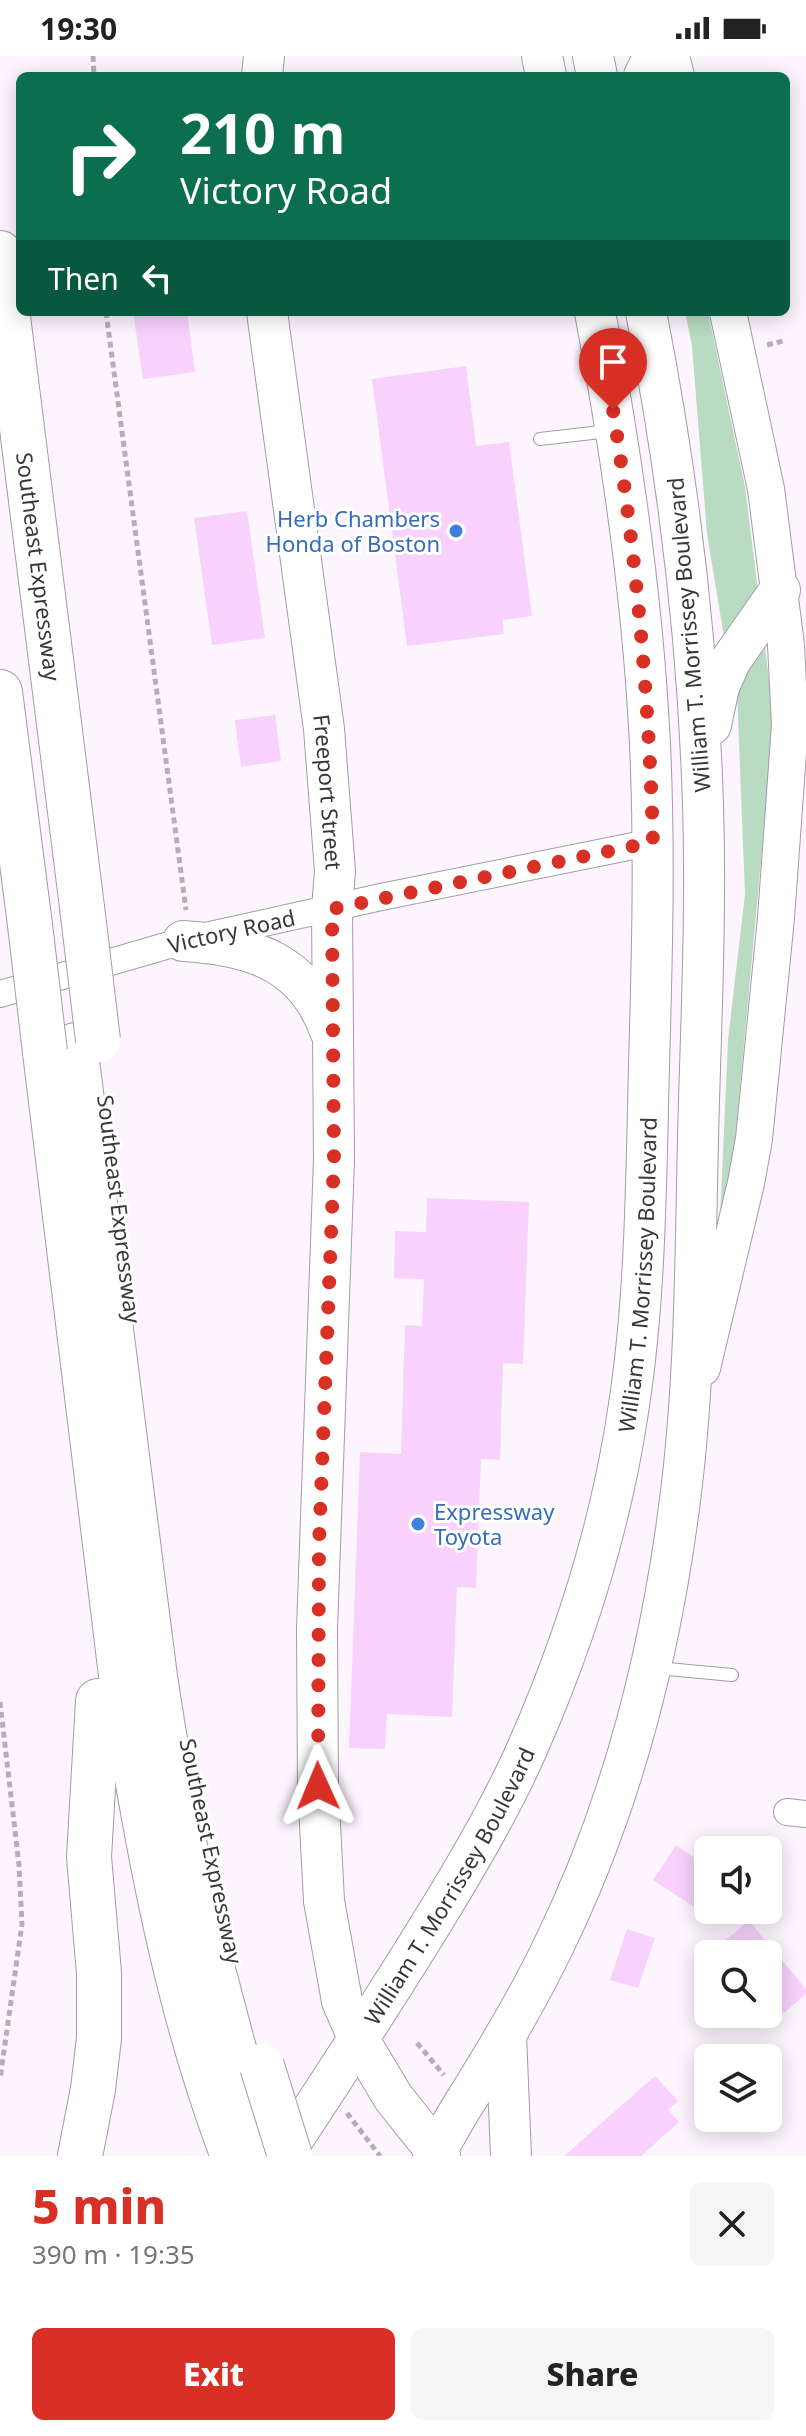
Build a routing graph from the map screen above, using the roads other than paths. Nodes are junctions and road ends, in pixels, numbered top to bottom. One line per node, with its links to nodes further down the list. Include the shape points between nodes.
1 (0, 253): 18 (highway, Southeast Expressway)
2 (268, 316): 17 (main road, Freeport Street, via 324,729 334,860)
3 (596, 316): 6 (main road, William T. Morrissey Boulevard)
4 (647, 316): 13 (main road, William T. Morrissey Boulevard, via 684,549)
5 (729, 316): 9 (main road, via 766,489)
6 (616, 431): 7 (lane); 15 (main road, William T. Morrissey Boulevard, via 644,663)
7 (540, 439)
8 (0, 440): 18 (highway)
9 (780, 590): 11 (main road); 13 (main road, via 731,660 719,687)
10 (0, 692): 18 (highway)
11 (790, 725): 12 (main road); 16 (main road)
12 (806, 762)
13 (703, 809): 23 (main road, William T. Morrissey Boulevard)
14 (806, 816): 16 (main road)
15 (653, 842): 17 (street, Victory Road); 28 (main road, William T. Morrissey Boulevard, via 639,1308 629,1408 609,1506 565,1652 517,1771 464,1870)
16 (780, 853): 23 (main road, via 751,1162)
17 (332, 909): 19 (street, Victory Road); 21 (main road, Freeport Street)
18 (35, 915): 22 (highway, Southeast Expressway, bridge); 22 (highway, Southeast Expressway)
19 (185, 927): 20 (street, Victory Road); 21 (main road, via 276,962 309,989)
20 (0, 994)
21 (333, 1039): 28 (main road, Freeport Street, via 318,1775 324,1901 342,2001)
22 (59, 1048): 26 (highway, Southeast Expressway); 29 (highway, Southeast Expressway); 30 (highway, via 125,1708 141,1806)
23 (686, 1436): 24 (main road, William T. Morrissey Boulevard, via 675,1538)
24 (650, 1667): 25 (lane); 27 (main road, William T. Morrissey Boulevard, via 616,1788 578,1894)
25 (732, 1675)
26 (98, 1701): 30 (highway, Southeast Expressway, via 132,1891 175,2059); 32 (highway, via 89,1857 99,2038)
27 (506, 2035): 31 (main road, William T. Morrissey Boulevard); 36 (main road)
28 (359, 2040): 31 (main road, Freeport Street); 34 (main road, William T. Morrissey Boulevard)
29 (254, 2080): 33 (highway); 35 (highway, Southeast Expressway, bridge)
30 (218, 2150)
31 (436, 2154)
32 (80, 2156)
33 (266, 2156)
34 (282, 2156)
35 (290, 2156)
36 (511, 2156)

